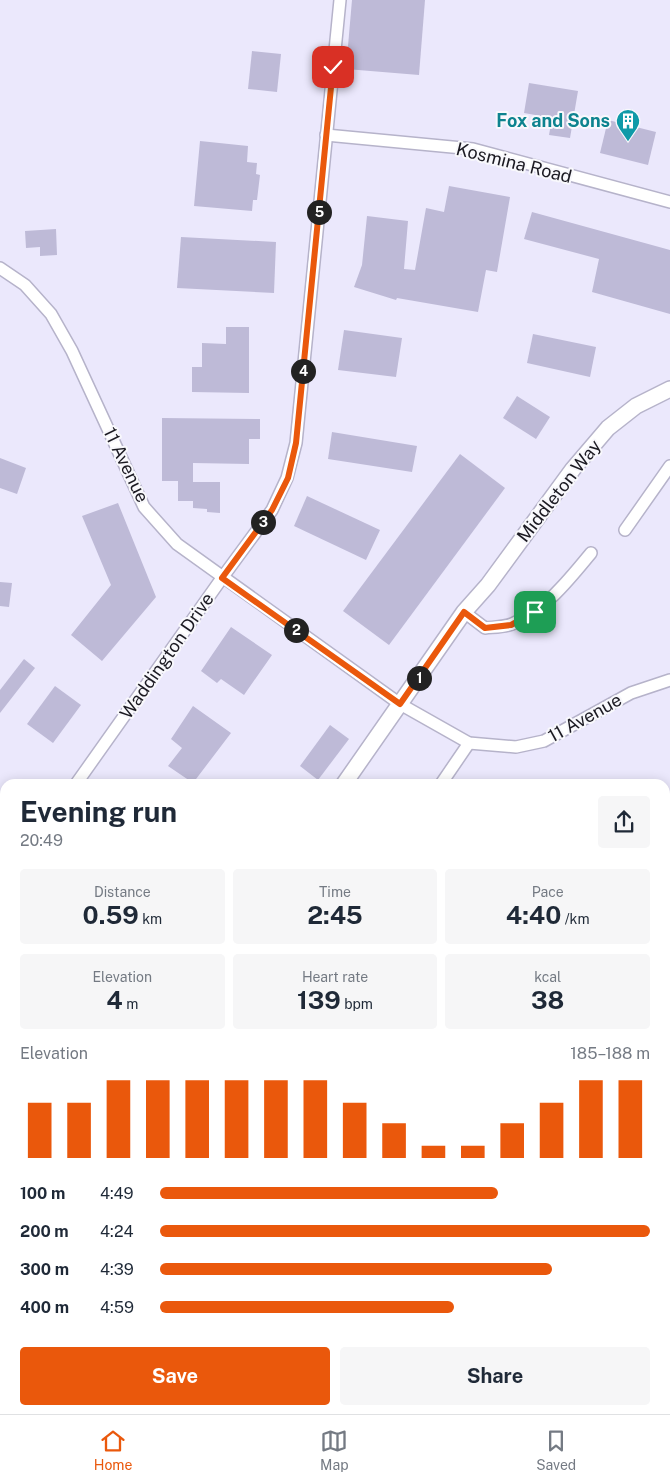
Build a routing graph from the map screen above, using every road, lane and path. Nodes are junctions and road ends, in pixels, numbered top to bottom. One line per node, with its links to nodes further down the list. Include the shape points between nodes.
1 (340, 0): 2 (street, Waddington Drive)
2 (326, 134): 3 (street, Kosmina Road, via 473,149); 9 (street, Waddington Drive, via 296,443 288,478 272,510)
3 (670, 202)
4 (0, 268): 9 (street, 11 Avenue, via 25,285 51,314 72,351 144,507 177,544)
5 (670, 389): 10 (street, Middleton Way, via 636,406 608,428)
6 (670, 466): 7 (street)
7 (625, 530)
8 (591, 554): 10 (street, via 560,591 535,612 511,625 485,628)
9 (222, 578): 12 (street, 11 Avenue); 14 (street, Waddington Drive)
10 (464, 612): 12 (street, Middleton Way)
11 (670, 680): 13 (street, 11 Avenue, via 631,692 544,741 516,747)
12 (400, 704): 13 (street, 11 Avenue); 15 (street, Middleton Way)
13 (469, 743): 16 (street)
14 (80, 779)
15 (348, 779)
16 (444, 779)

